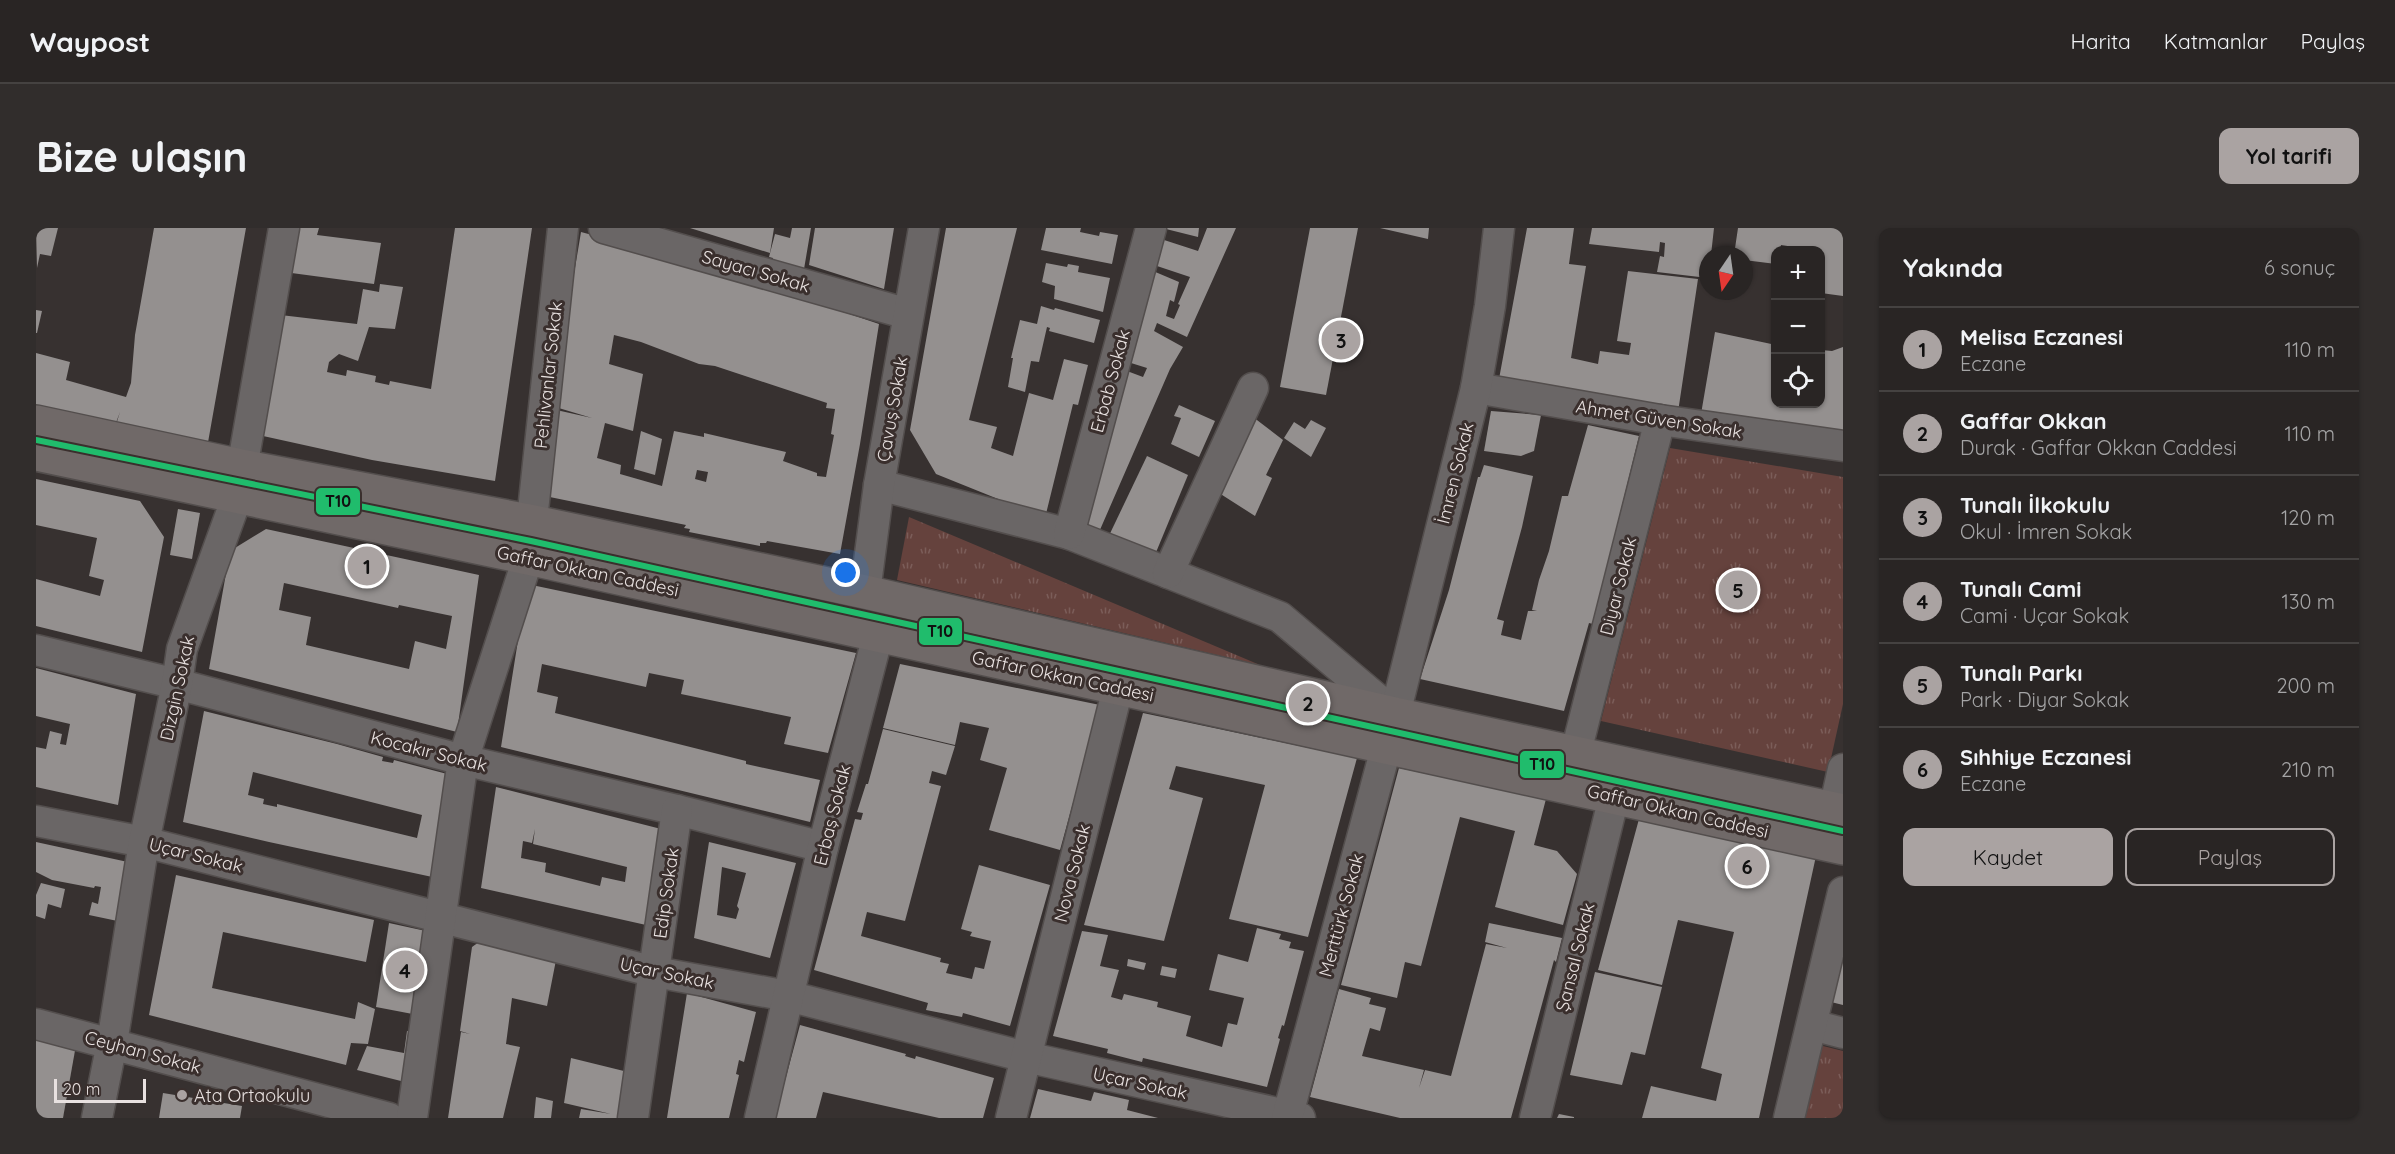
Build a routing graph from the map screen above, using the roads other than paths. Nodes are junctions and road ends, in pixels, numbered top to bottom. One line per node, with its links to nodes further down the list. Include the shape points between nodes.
1 (284, 228): 14 (street, Dizgin Sokak)
2 (563, 228): 16 (street, Pehlivanlar Sokak)
3 (604, 228): 7 (street, Sayacı Sokak)
4 (924, 228): 7 (street, Çavuş Sokak)
5 (1151, 228): 17 (street, Erbab Sokak)
6 (1499, 228): 9 (street, İmren Sokak)
7 (908, 314): 15 (street, Çavuş Sokak)
8 (1253, 388): 19 (street)
9 (1476, 388): 10 (street, Ahmet Güven Sokak); 25 (street, İmren Sokak)
10 (1660, 420): 12 (street, Ahmet Güven Sokak); 27 (street, Diyar Sokak)
11 (36, 422): 14 (main road, Gaffar Okkan Caddesi)
12 (1843, 446)
13 (36, 454): 14 (main road, Gaffar Okkan Caddesi)
14 (239, 481): 16 (main road, Gaffar Okkan Caddesi); 18 (main road, Gaffar Okkan Caddesi); 23 (street, Dizgin Sokak, via 182,649)
15 (879, 485): 17 (street); 20 (street, Çavuş Sokak)
16 (534, 522): 18 (street, Pehlivanlar Sokak); 20 (main road, Gaffar Okkan Caddesi)
17 (1069, 534): 19 (street)
18 (528, 558): 21 (main road, Gaffar Okkan Caddesi); 28 (street, Pehlivanlar Sokak)
19 (1168, 573): 25 (street, via 1280,616)
20 (865, 592): 25 (main road, Gaffar Okkan Caddesi)
21 (878, 635): 24 (main road, Gaffar Okkan Caddesi); 35 (street, Erbaş Sokak)
22 (36, 650): 23 (street, Kocakır Sokak)
23 (177, 684): 28 (street, Kocakır Sokak); 34 (street, Dizgin Sokak)
24 (1118, 688): 26 (main road, Gaffar Okkan Caddesi); 45 (street, Nova Sokak)
25 (1395, 714): 26 (street, Merttürk Sokak); 27 (main road, Gaffar Okkan Caddesi)
26 (1386, 747): 30 (main road, Gaffar Okkan Caddesi); 46 (street, Merttürk Sokak)
27 (1576, 752): 32 (main road, Gaffar Okkan Caddesi)
28 (463, 760): 31 (street, Kocakır Sokak); 38 (street, Pehlivanlar Sokak)
29 (1843, 769): 32 (street)
30 (1614, 797): 36 (main road, Gaffar Okkan Caddesi); 53 (street, Şansal Sokak)
31 (677, 810): 35 (street, Kocakır Sokak); 39 (street, Edip Sokak)
32 (1838, 811)
33 (36, 821): 34 (street, Uçar Sokak)
34 (144, 842): 38 (street, Uçar Sokak); 44 (street, Dizgin Sokak)
35 (824, 847): 40 (street, Erbaş Sokak)
36 (1843, 848)
37 (1843, 892): 42 (street)
38 (440, 917): 39 (street, Uçar Sokak); 49 (street, Pehlivanlar Sokak)
39 (655, 972): 40 (street, Uçar Sokak); 50 (street, Edip Sokak)
40 (788, 996): 45 (street, Uçar Sokak); 51 (street, Erbaş Sokak)
41 (36, 1024): 44 (street, Ceyhan Sokak)
42 (1812, 1025): 43 (street); 54 (street)
43 (1843, 1032)
44 (112, 1043): 47 (street, Dizgin Sokak); 48 (street, Ceyhan Sokak)
45 (1026, 1057): 46 (street, Uçar Sokak); 52 (street, Nova Sokak)
46 (1291, 1117)
47 (97, 1118)
48 (389, 1118)
49 (412, 1118)
50 (633, 1118)
51 (760, 1118)
52 (1011, 1118)
53 (1535, 1118)
54 (1789, 1118)

